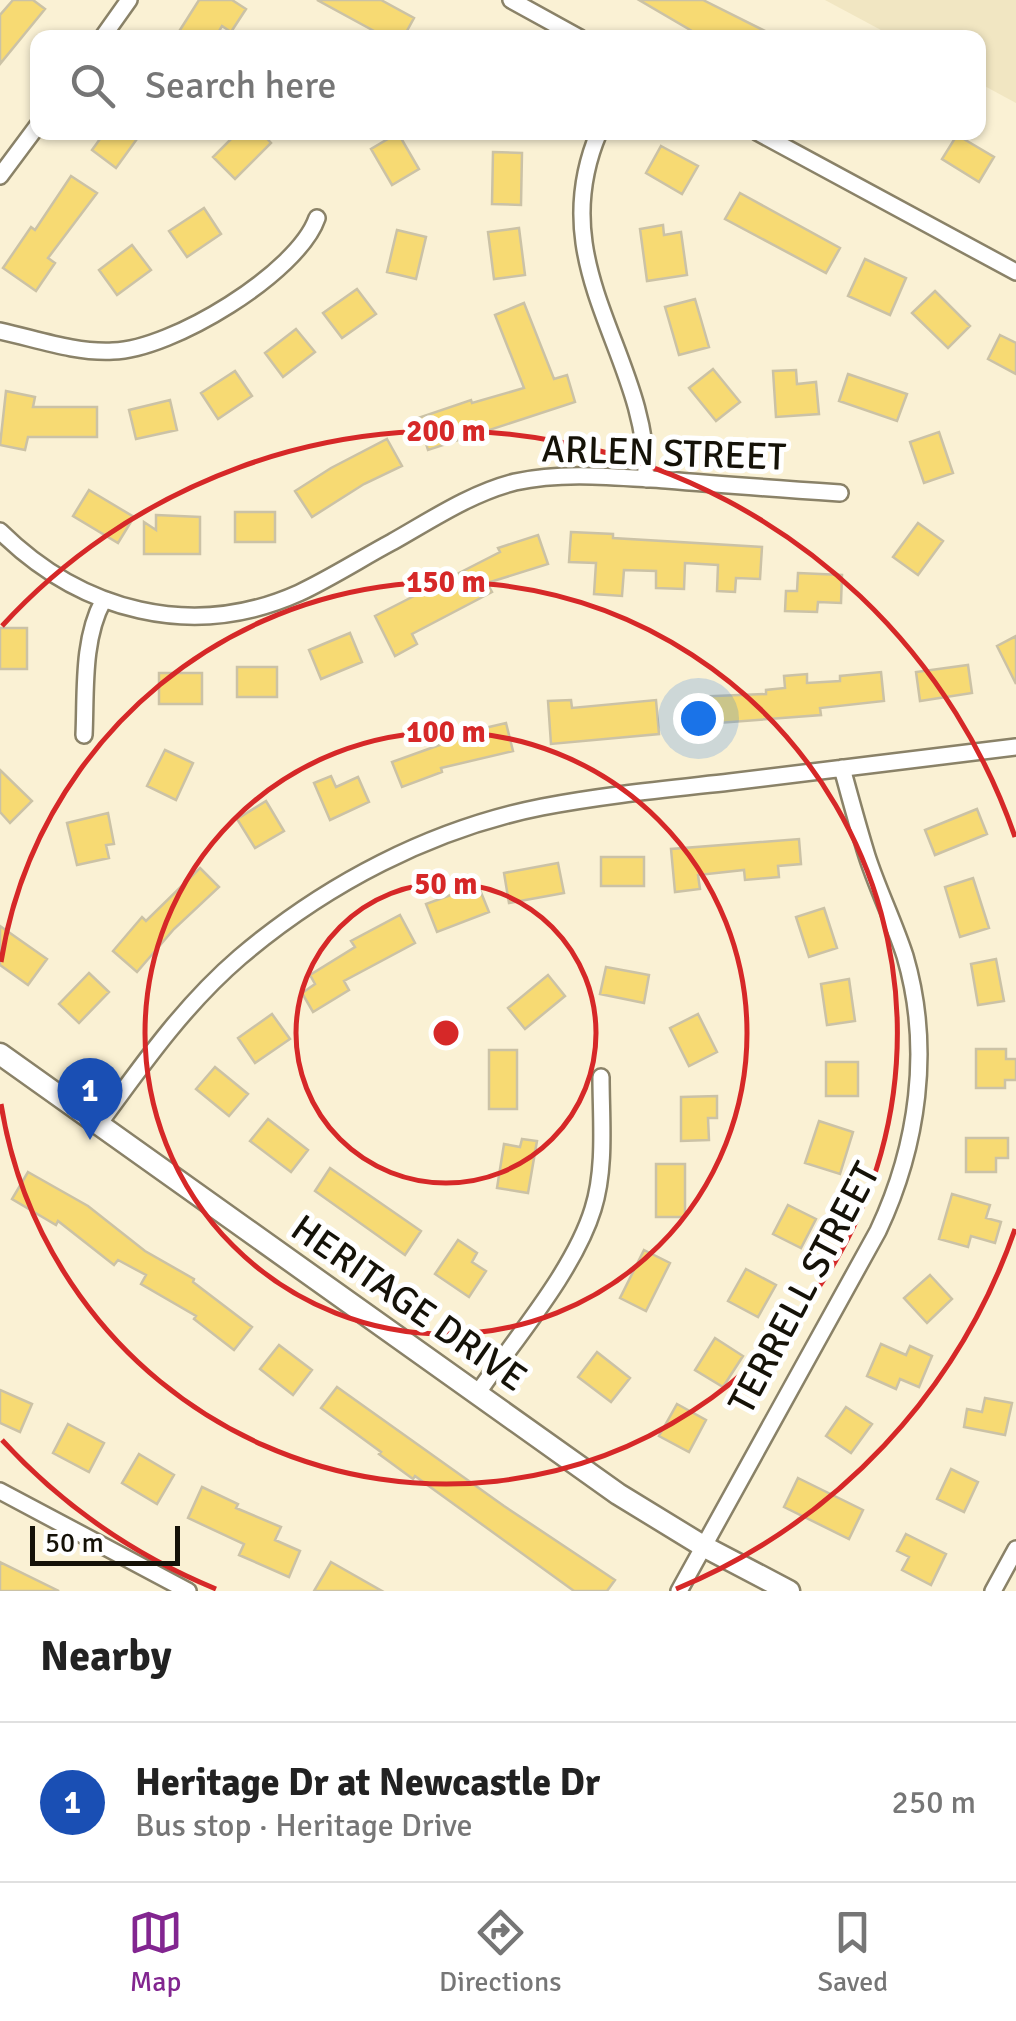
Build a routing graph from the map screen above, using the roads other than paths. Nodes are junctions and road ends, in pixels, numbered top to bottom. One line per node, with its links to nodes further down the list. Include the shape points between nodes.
1 (129, 0): 3 (street)
2 (511, 0): 4 (street)
3 (108, 30)
4 (565, 30)
5 (30, 136): 8 (street)
6 (597, 140): 12 (street, via 586,176 584,246 590,281 642,424)
7 (772, 140): 10 (street)
8 (0, 176)
9 (317, 218): 11 (street, via 286,265 162,342 82,350)
10 (1016, 272)
11 (0, 331)
12 (646, 479): 13 (street, ARLEN STREET); 15 (street, ARLEN STREET, via 576,475 511,483 300,592 252,608 178,615)
13 (840, 493)
14 (0, 531): 15 (street, ARLEN STREET, via 50,573)
15 (103, 601): 16 (street, via 89,646)
16 (84, 735)
17 (1016, 747): 18 (street)
18 (842, 768): 21 (street, via 539,808 379,864 305,908 238,960 159,1042); 24 (street, TERRELL STREET, via 912,990 918,1039 912,1138 878,1231)
19 (0, 1054): 21 (street, HERITAGE DRIVE)
20 (601, 1077): 22 (street, via 599,1174 584,1234)
21 (99, 1124): 22 (street, HERITAGE DRIVE)
22 (476, 1394): 24 (street, HERITAGE DRIVE)
23 (0, 1491): 26 (street)
24 (703, 1546): 27 (street, TERRELL STREET); 28 (street, HERITAGE DRIVE)
25 (1016, 1549): 29 (street)
26 (188, 1591)
27 (678, 1591)
28 (789, 1591)
29 (993, 1591)

